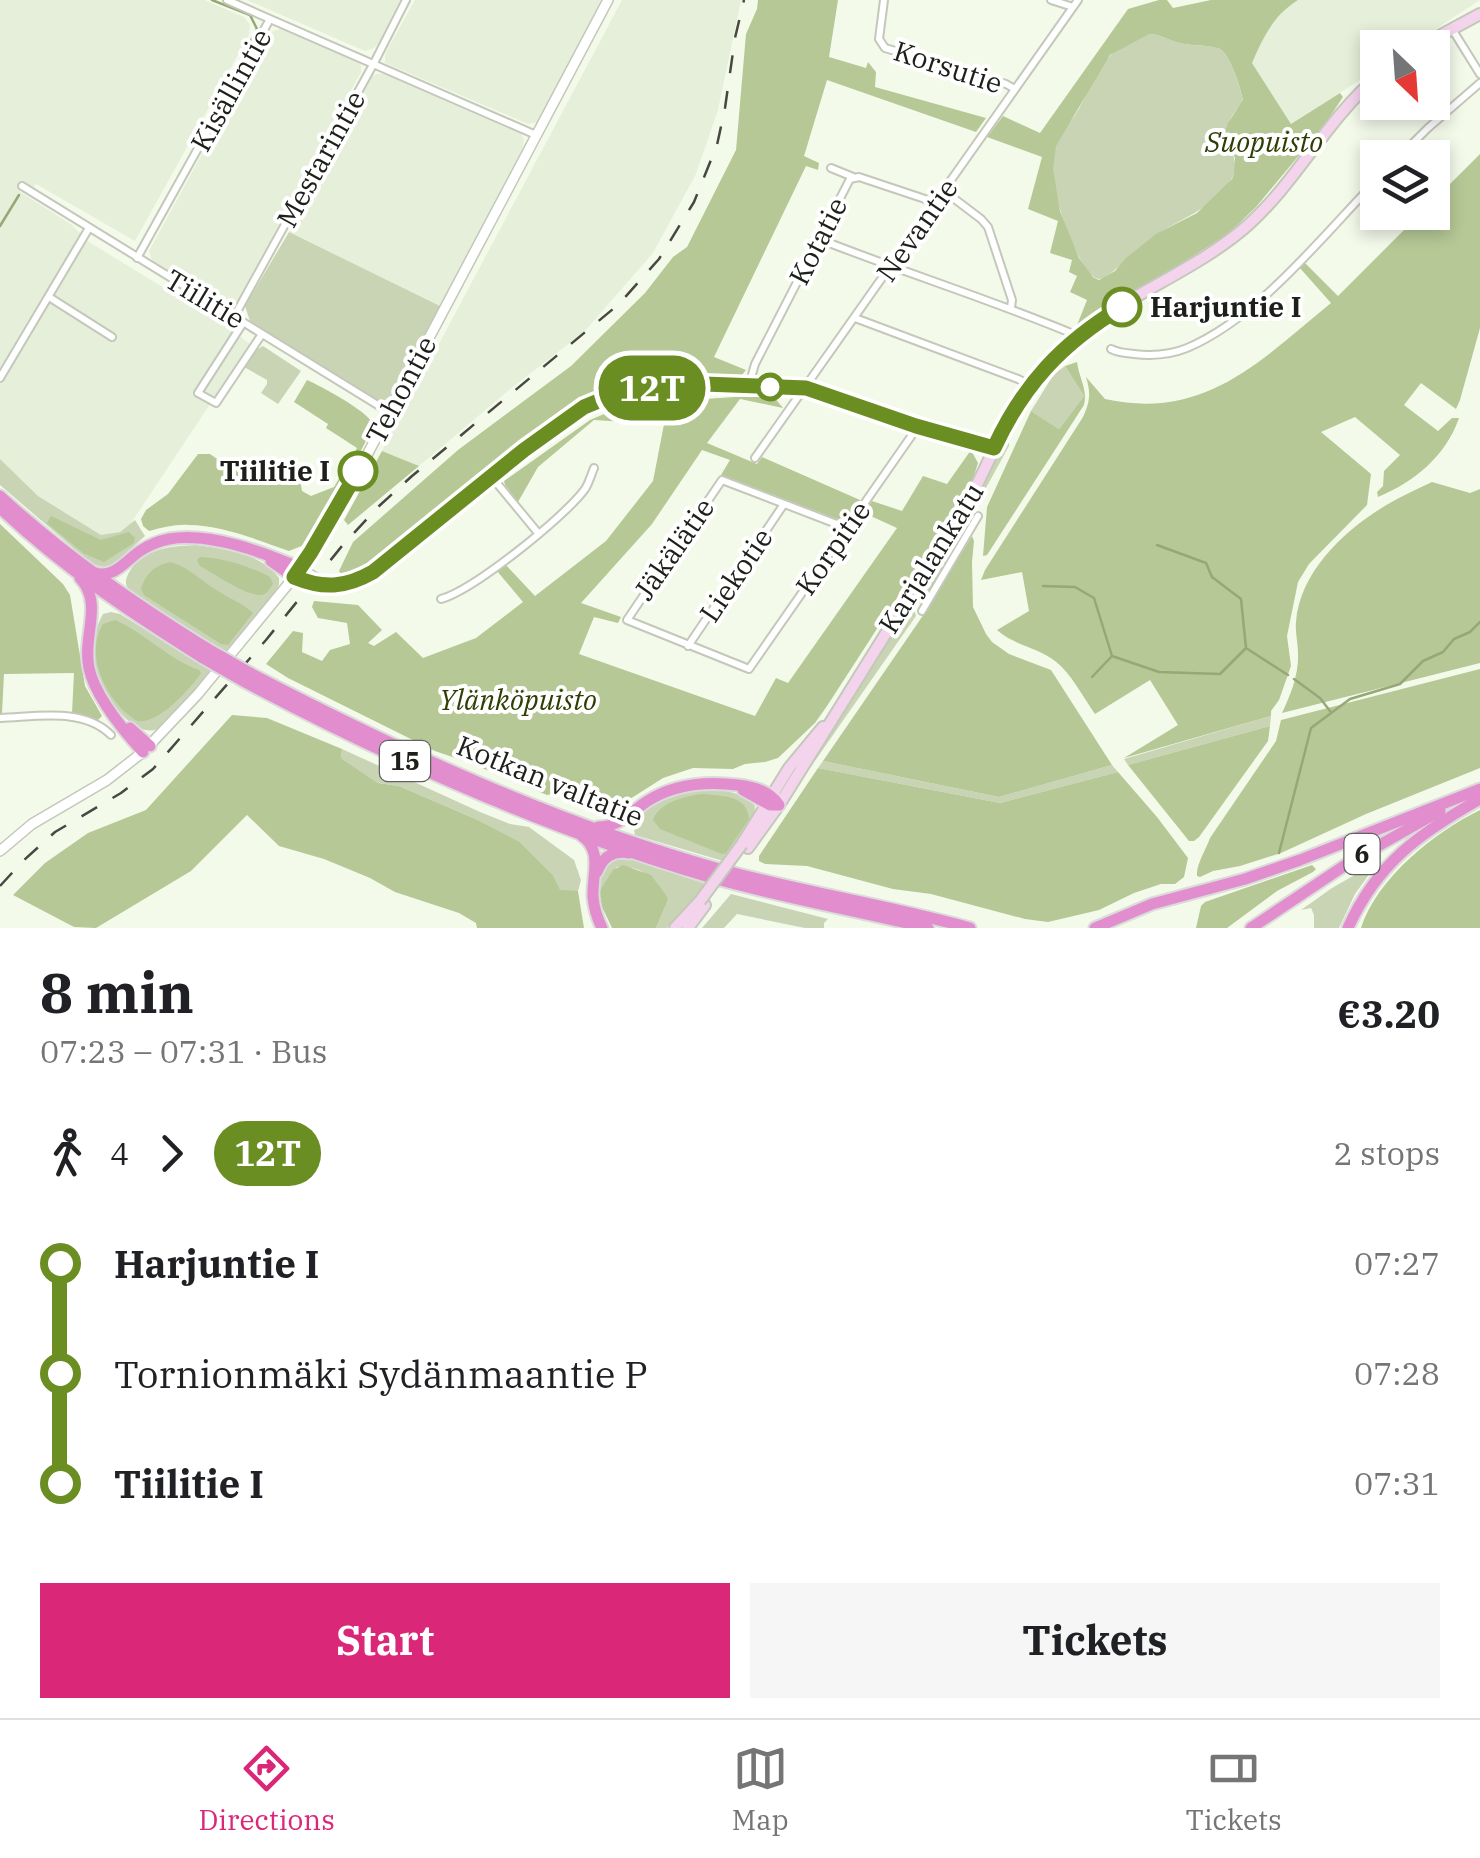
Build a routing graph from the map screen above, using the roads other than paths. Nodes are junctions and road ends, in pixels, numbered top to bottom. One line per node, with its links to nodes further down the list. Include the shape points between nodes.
1 (227, 0): 8 (street)
2 (406, 0): 11 (street, Mestarintie)
3 (608, 0): 16 (street, Tehontie)
4 (884, 0): 14 (street, Korsutie, via 882,45)
5 (1051, 0): 6 (street)
6 (1076, 4): 14 (street, Nevantie)
7 (1480, 14): 9 (main road)
8 (270, 19): 11 (street, Kisällintie); 26 (street, Kisällintie)
9 (1451, 28): 10 (main road); 12 (street)
10 (1448, 30)
11 (374, 64): 16 (street, Kisällintie); 30 (street, Mestarintie)
12 (1480, 74)
13 (1480, 83): 17 (street)
14 (1015, 89): 21 (street, Nevantie)
15 (1360, 93): 34 (main road, Karjalankatu, via 1247,225)
16 (536, 136): 41 (street, Tehontie)
17 (1417, 140)
18 (831, 168): 19 (street)
19 (853, 177): 23 (street, Kotatie); 25 (street, Kotatie)
20 (22, 186): 24 (street, Tiilitie)
21 (944, 192): 23 (street, Nevantie); 29 (street, via 988,228)
22 (1360, 198): 36 (street, via 1299,263 1221,328 1167,354)
23 (934, 205): 27 (street, Nevantie)
24 (89, 228): 26 (street, Tiilitie); 28 (street)
25 (819, 239): 27 (street); 38 (street, Kotatie, via 755,364)
26 (138, 258): 30 (street, Tiilitie)
27 (892, 266): 29 (street); 31 (street, Nevantie)
28 (49, 298): 35 (street); 37 (street)
29 (1010, 308): 34 (street)
30 (234, 317): 32 (street, Tiilitie)
31 (856, 318): 39 (street); 40 (street, Nevantie)
32 (243, 323): 33 (street, Tiilitie); 33 (street, via 198,394 216,404)
33 (262, 334): 41 (street, Tiilitie)
34 (1078, 336): 39 (main road, Karjalankatu)
35 (112, 338)
36 (1112, 349)
37 (0, 378)
38 (752, 386): 40 (street); 46 (street, via 618,393 584,407)
39 (1030, 386): 43 (main road, Karjalankatu)
40 (806, 388): 42 (street); 44 (street, Nevantie)
41 (389, 412): 56 (street, Tehontie)
42 (916, 426): 43 (street); 51 (street, Korpitie)
43 (994, 448): 67 (main road, Karjalankatu, via 820,740)
44 (755, 458)
45 (594, 468): 52 (street, via 584,490)
46 (491, 476): 52 (street); 56 (street, via 349,584 328,585)
47 (0, 496): 55 (highway, Kotkan valtatie / 15)
48 (784, 504): 51 (street); 61 (street, Liekotie); 61 (street, Jäkälätie, via 722,480 627,620)
49 (0, 508): 53 (highway, Kotkan valtatie / 15)
50 (978, 516): 59 (street)
51 (847, 528): 61 (street, Korpitie, via 749,669)
52 (538, 533): 57 (street)
53 (54, 556): 58 (highway, Kotkan valtatie / 15); 60 (highway, via 88,588)
54 (131, 558): 55 (highway, via 106,575); 56 (highway, via 159,542 190,538 223,542); 58 (highway, via 120,580)
55 (80, 565): 58 (highway, Kotkan valtatie / 15)
56 (297, 572): 64 (street, Tehontie)
57 (441, 599)
58 (135, 608): 60 (highway, via 106,605); 69 (highway, Kotkan valtatie / 15, bridge, via 400,759)
59 (922, 611)
60 (90, 626): 64 (highway, via 89,668 98,692)
61 (688, 646)
62 (0, 718): 63 (street, via 82,718)
63 (110, 735)
64 (146, 749): 70 (street, Tehontie)
65 (1480, 790): 74 (highway, via 1300,860); 82 (highway, 6, via 1353,860)
66 (1480, 799): 83 (highway, via 1400,852)
67 (772, 801): 68 (highway, via 715,783 680,788); 73 (main road, Karjalankatu, bridge)
68 (639, 807): 69 (highway, via 607,827); 71 (highway, via 628,831)
69 (567, 823): 71 (highway, Kotkan valtatie / 15); 72 (highway, via 592,845)
70 (0, 851)
71 (648, 852): 72 (highway, via 617,852); 78 (highway, Kotkan valtatie / 15, via 746,886); 79 (highway, Kotkan valtatie / 15)
72 (595, 876): 75 (highway)
73 (702, 903): 76 (main road, Karjalankatu); 77 (main road, Karjalankatu)
74 (1132, 912): 80 (highway); 81 (highway)
75 (602, 928)
76 (675, 928)
77 (688, 928)
78 (928, 928)
79 (970, 928)
80 (1095, 928)
81 (1113, 928)
82 (1252, 928)
83 (1348, 928)

